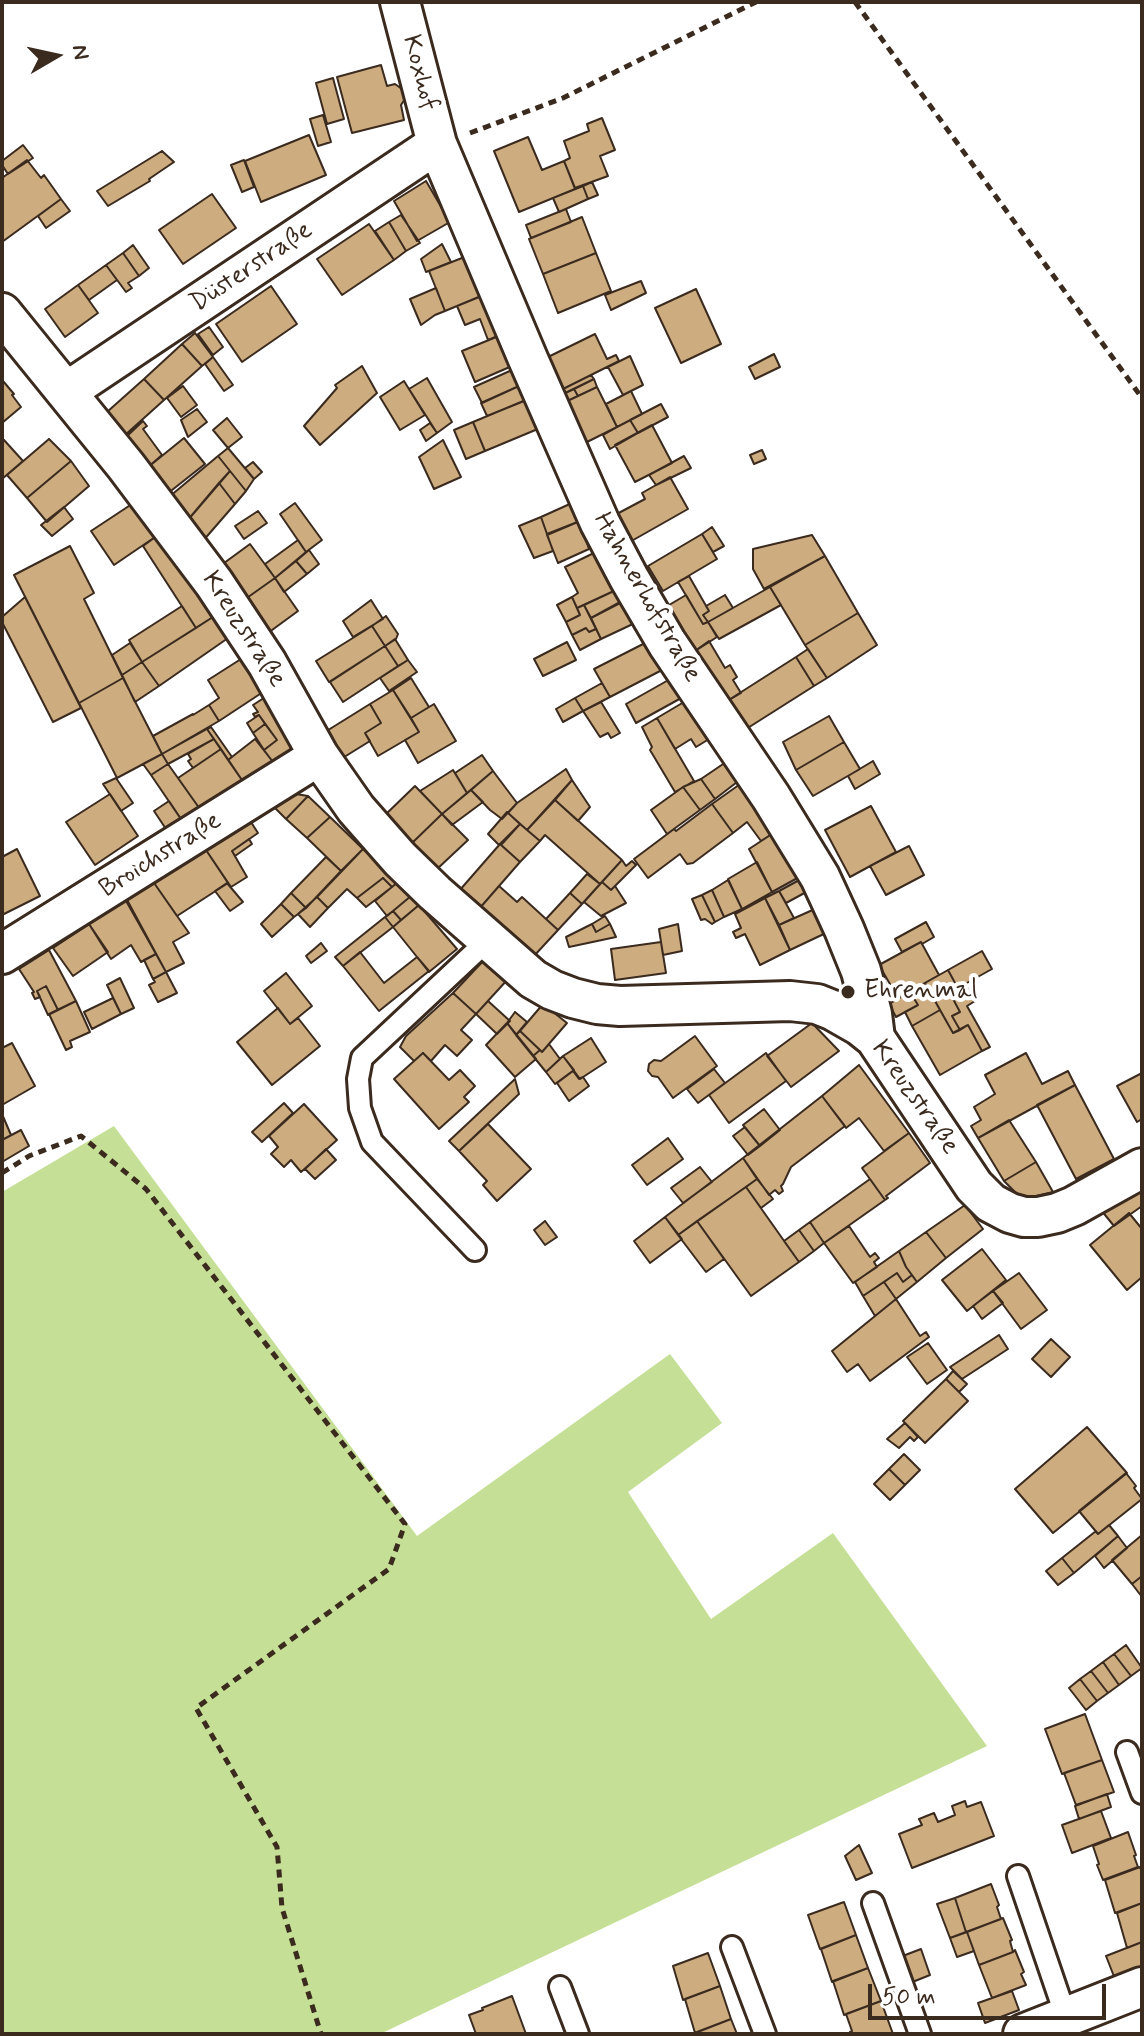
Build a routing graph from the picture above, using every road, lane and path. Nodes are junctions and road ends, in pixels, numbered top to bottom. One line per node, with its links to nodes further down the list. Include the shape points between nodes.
1 (400, 2): 4 (street, Koxhof)
2 (756, 2): 4 (path, via 563,98)
3 (855, 2): 7 (path)
4 (437, 144): 6 (street, Düsterstraße); 11 (street, Hahnerhofstraße, via 613,549 667,643 820,877 861,971)
5 (2, 313): 6 (street, Kreuzstraße)
6 (66, 392): 8 (street, Kreuzstraße, via 214,583)
7 (1142, 398)
8 (319, 756): 9 (street, Kreuzstraße, via 400,859); 10 (street, Broichstraße)
9 (488, 940): 11 (street, Kreuzstraße, via 533,979 585,1001 620,1006 804,1002 839,1013); 14 (lane, via 362,1058 358,1079 360,1108 372,1142)
10 (2, 954)
11 (875, 1038): 12 (street, Kreuzstraße, via 974,1186 1000,1208 1024,1217 1057,1213)
12 (1142, 1168)
13 (2, 1173): 23 (path, via 81,1136 146,1189 405,1524 389,1569 196,1708 277,1847 282,1908)
14 (475, 1250)
15 (1127, 1752): 16 (lane)
16 (1142, 1793)
17 (1018, 1876): 22 (lane)
18 (873, 1903): 26 (lane)
19 (732, 1947): 25 (lane)
20 (560, 1987): 24 (lane)
21 (1142, 1987): 22 (street)
22 (1066, 2017): 27 (street)
23 (321, 2034)
24 (578, 2034)
25 (765, 2034)
26 (920, 2034)
27 (1023, 2034)

